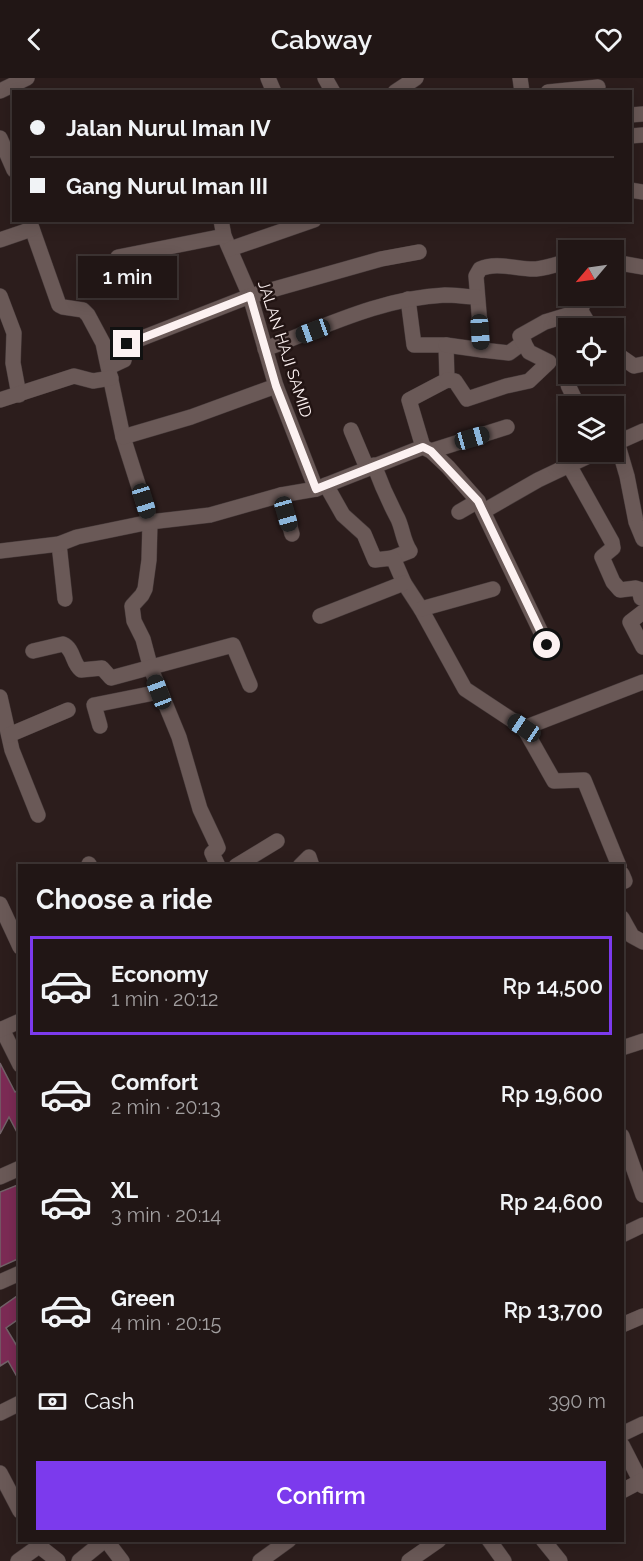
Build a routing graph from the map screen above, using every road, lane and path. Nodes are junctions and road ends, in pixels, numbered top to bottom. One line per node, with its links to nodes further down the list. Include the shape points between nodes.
1 (27, 78): 3 (street)
2 (416, 78): 4 (street)
3 (5, 85)
4 (394, 87)
5 (598, 87): 6 (street)
6 (568, 90)
7 (0, 138): 8 (street)
8 (12, 163)
9 (302, 222): 11 (street)
10 (30, 225): 12 (street); 31 (street, via 59,304 88,315 103,343)
11 (225, 235): 14 (street); 19 (street, JALAN HAJI SAMID)
12 (0, 240)
13 (419, 252): 19 (street)
14 (118, 257)
15 (558, 264): 20 (street, via 536,269 483,267 476,273)
16 (624, 264): 17 (street)
17 (643, 267)
18 (0, 296): 35 (street, via 14,333 13,363)
19 (250, 296): 27 (street, JALAN HAJI SAMID); 31 (street, via 127,344 124,360)
20 (477, 297): 21 (street); 28 (street)
21 (408, 299): 26 (street, via 414,345); 27 (street, via 353,314)
22 (582, 306): 23 (street)
23 (581, 311): 24 (street); 25 (street, via 545,322 520,336)
24 (585, 318)
25 (524, 342): 28 (street, via 509,353); 32 (street, via 529,352 549,362 529,381 467,399 455,381)
26 (446, 345): 28 (street); 32 (street)
27 (265, 349): 34 (street, JALAN HAJI SAMID)
28 (482, 350)
29 (624, 357): 30 (street)
30 (638, 365)
31 (110, 372): 35 (street, via 93,381 74,376); 41 (street)
32 (447, 380): 43 (street, via 409,400)
33 (568, 385): 36 (street)
34 (276, 386): 41 (street); 48 (street, JALAN HAJI SAMID)
35 (19, 395): 37 (street)
36 (573, 396)
37 (0, 400)
38 (507, 427): 43 (street)
39 (351, 430): 47 (street)
40 (643, 430): 42 (street)
41 (123, 437): 52 (street)
42 (624, 439)
43 (427, 449): 47 (street); 50 (street)
44 (575, 462): 46 (street)
45 (623, 462): 54 (street)
46 (569, 465): 50 (street); 61 (street, via 612,542 613,548 602,557 613,582 620,590 639,589)
47 (370, 466): 48 (street); 57 (street, via 399,520 410,551)
48 (321, 487): 49 (street); 57 (street, JALAN HAJI SAMID, via 364,534 375,560)
49 (281, 495): 52 (street, via 210,515); 53 (street)
50 (481, 506): 51 (street); 64 (street)
51 (459, 512)
52 (150, 522): 55 (street); 67 (street, via 144,590 132,606 132,614)
53 (292, 534)
54 (643, 539)
55 (59, 544): 56 (street); 60 (street)
56 (0, 551)
57 (392, 558): 58 (street)
58 (404, 583): 62 (street); 63 (street)
59 (493, 589): 62 (street)
60 (65, 599)
61 (643, 602): 65 (street, via 630,622)
62 (422, 609): 74 (street, via 465,689)
63 (320, 616)
64 (547, 645)
65 (643, 647)
66 (33, 651): 67 (street, via 63,645 70,649 77,668 102,668 111,678)
67 (151, 669): 69 (street, via 233,645); 70 (street)
68 (643, 682): 74 (street)
69 (250, 685)
70 (159, 692): 73 (street, via 94,705); 78 (street, via 179,737 200,809 218,848 212,853)
71 (0, 697): 75 (street)
72 (68, 710): 75 (street)
73 (100, 726)
74 (524, 728): 82 (street, via 554,781 584,780)
75 (9, 735): 76 (street)
76 (38, 815)
77 (277, 841): 79 (street)
78 (217, 864)
79 (239, 864)
80 (302, 864): 81 (street, via 309,857)
81 (311, 864)
82 (618, 864)
83 (2, 915): 86 (street)
84 (624, 922): 85 (street, via 632,936)
85 (643, 942)
86 (18, 943)
87 (18, 1022): 88 (street)
88 (1, 1030): 91 (street)
89 (643, 1041): 90 (street)
90 (624, 1047)
91 (18, 1061)
92 (624, 1142): 95 (street)
93 (18, 1169): 94 (street)
94 (0, 1177)
95 (643, 1196)
96 (643, 1225): 97 (street)
97 (624, 1234)
98 (18, 1274): 99 (street)
99 (0, 1282)
100 (643, 1316): 101 (street)
101 (624, 1324)
102 (18, 1404): 103 (street)
103 (0, 1413)
104 (643, 1424): 105 (street)
105 (624, 1433)
106 (624, 1449): 108 (street)
107 (0, 1473): 110 (street)
108 (642, 1483): 109 (street)
109 (624, 1490)
110 (18, 1507)
111 (103, 1542): 121 (street)
112 (107, 1542): 122 (street)
113 (286, 1542): 123 (street)
114 (438, 1542): 118 (street)
115 (492, 1542): 125 (street)
116 (545, 1542): 126 (street)
117 (37, 1544): 119 (street); 120 (street)
118 (427, 1556): 124 (street)
119 (18, 1561)
120 (58, 1561)
121 (79, 1561)
122 (122, 1561)
123 (260, 1561)
124 (410, 1561)
125 (504, 1561)
126 (560, 1561)

